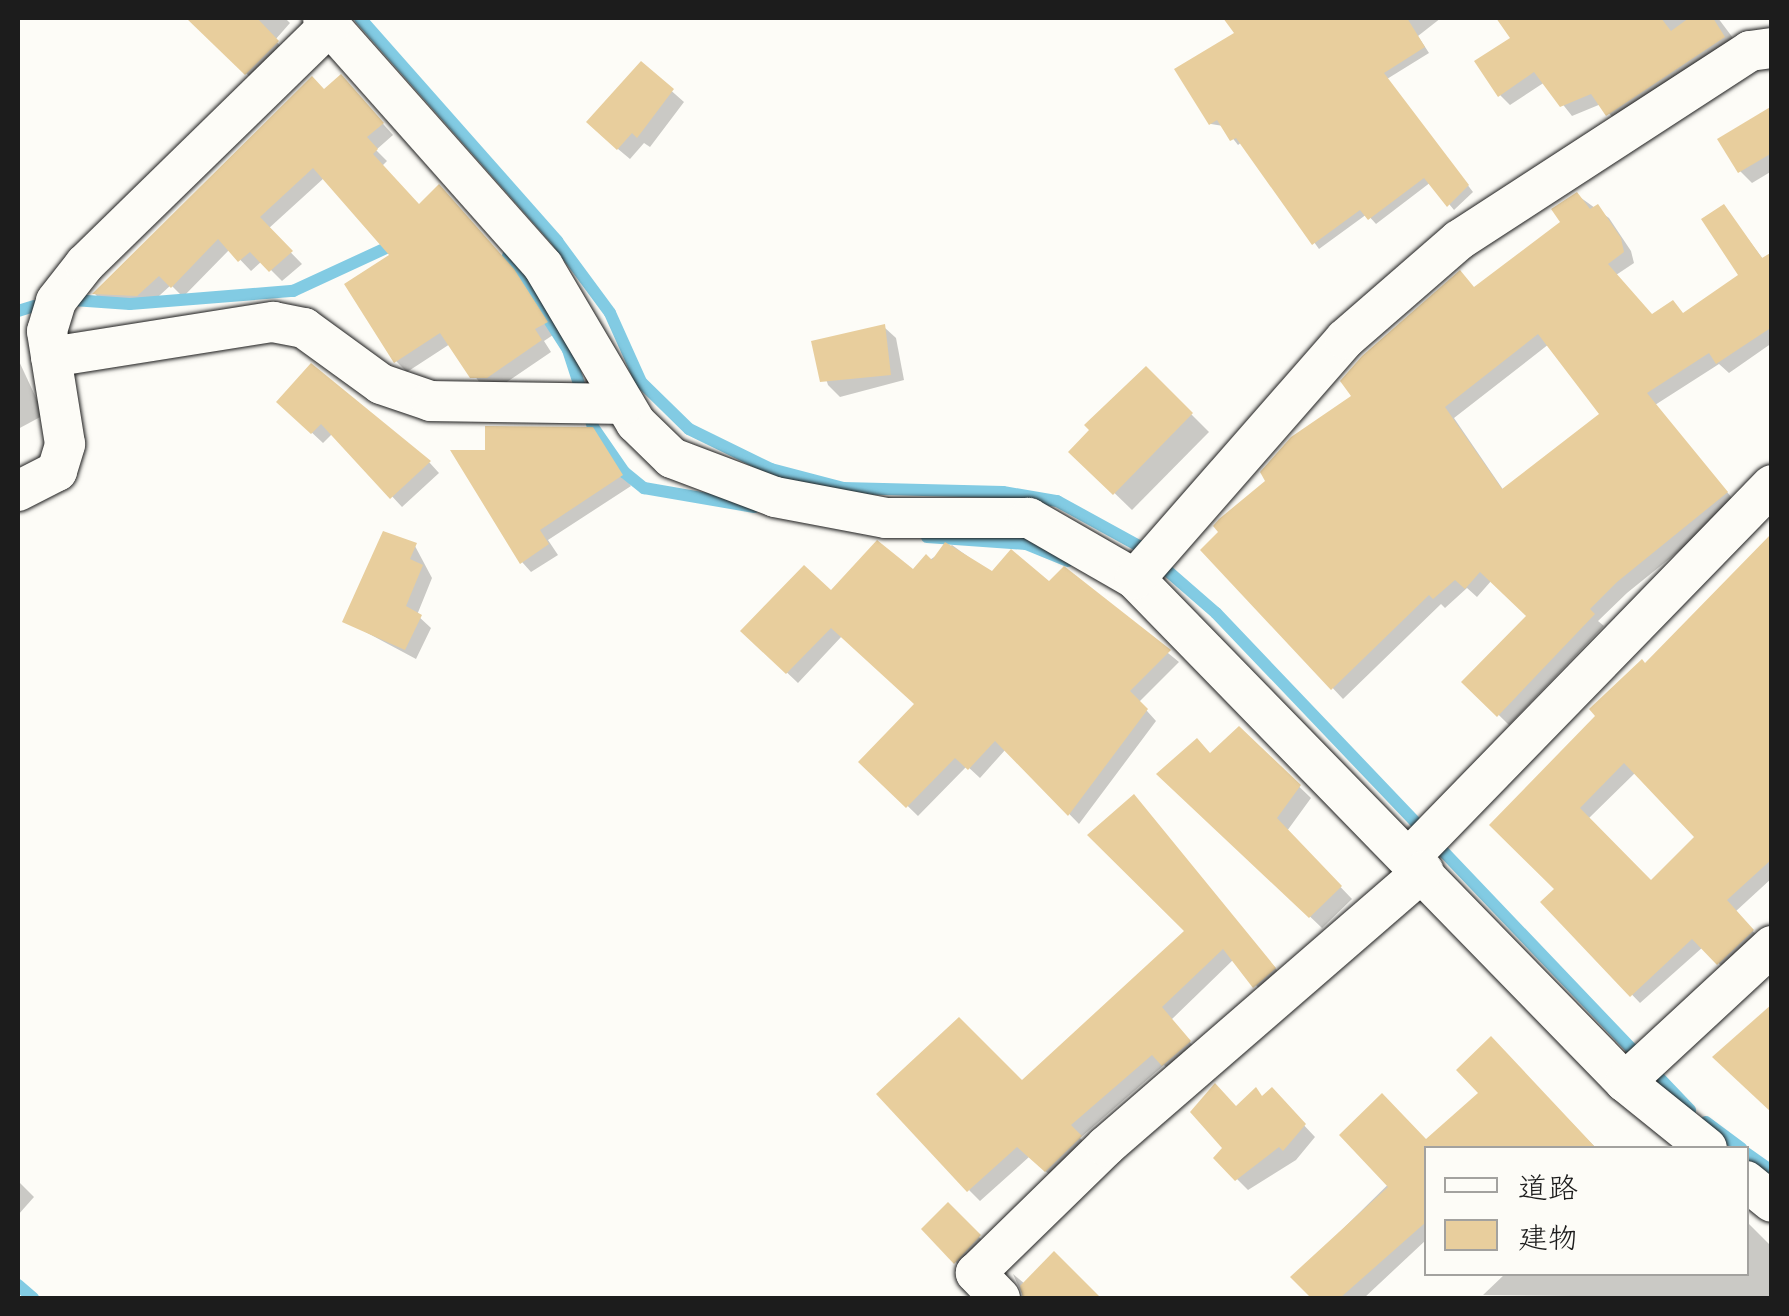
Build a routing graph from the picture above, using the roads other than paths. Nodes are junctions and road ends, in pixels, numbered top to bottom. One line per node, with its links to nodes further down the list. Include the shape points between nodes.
1 (327, 21): 3 (street, via 85,264 56,301 47,331); 4 (street, via 543,266)
2 (1772, 48): 7 (street, via 1750,51 1459,240 1345,339)
3 (51, 357): 4 (street, via 274,322 304,328 381,384 431,401); 6 (street, via 65,444 57,471)
4 (598, 404): 7 (street, via 698,472 775,496 886,518 1029,518)
5 (1772, 485): 8 (street)
6 (18, 491)
7 (1147, 566): 8 (street)
8 (1418, 862): 10 (street); 14 (street, via 976,1273)
9 (1772, 946): 10 (street)
10 (1639, 1070): 11 (street)
11 (1704, 1146)
12 (1749, 1183): 13 (street)
13 (1772, 1202)
14 (1000, 1298)

